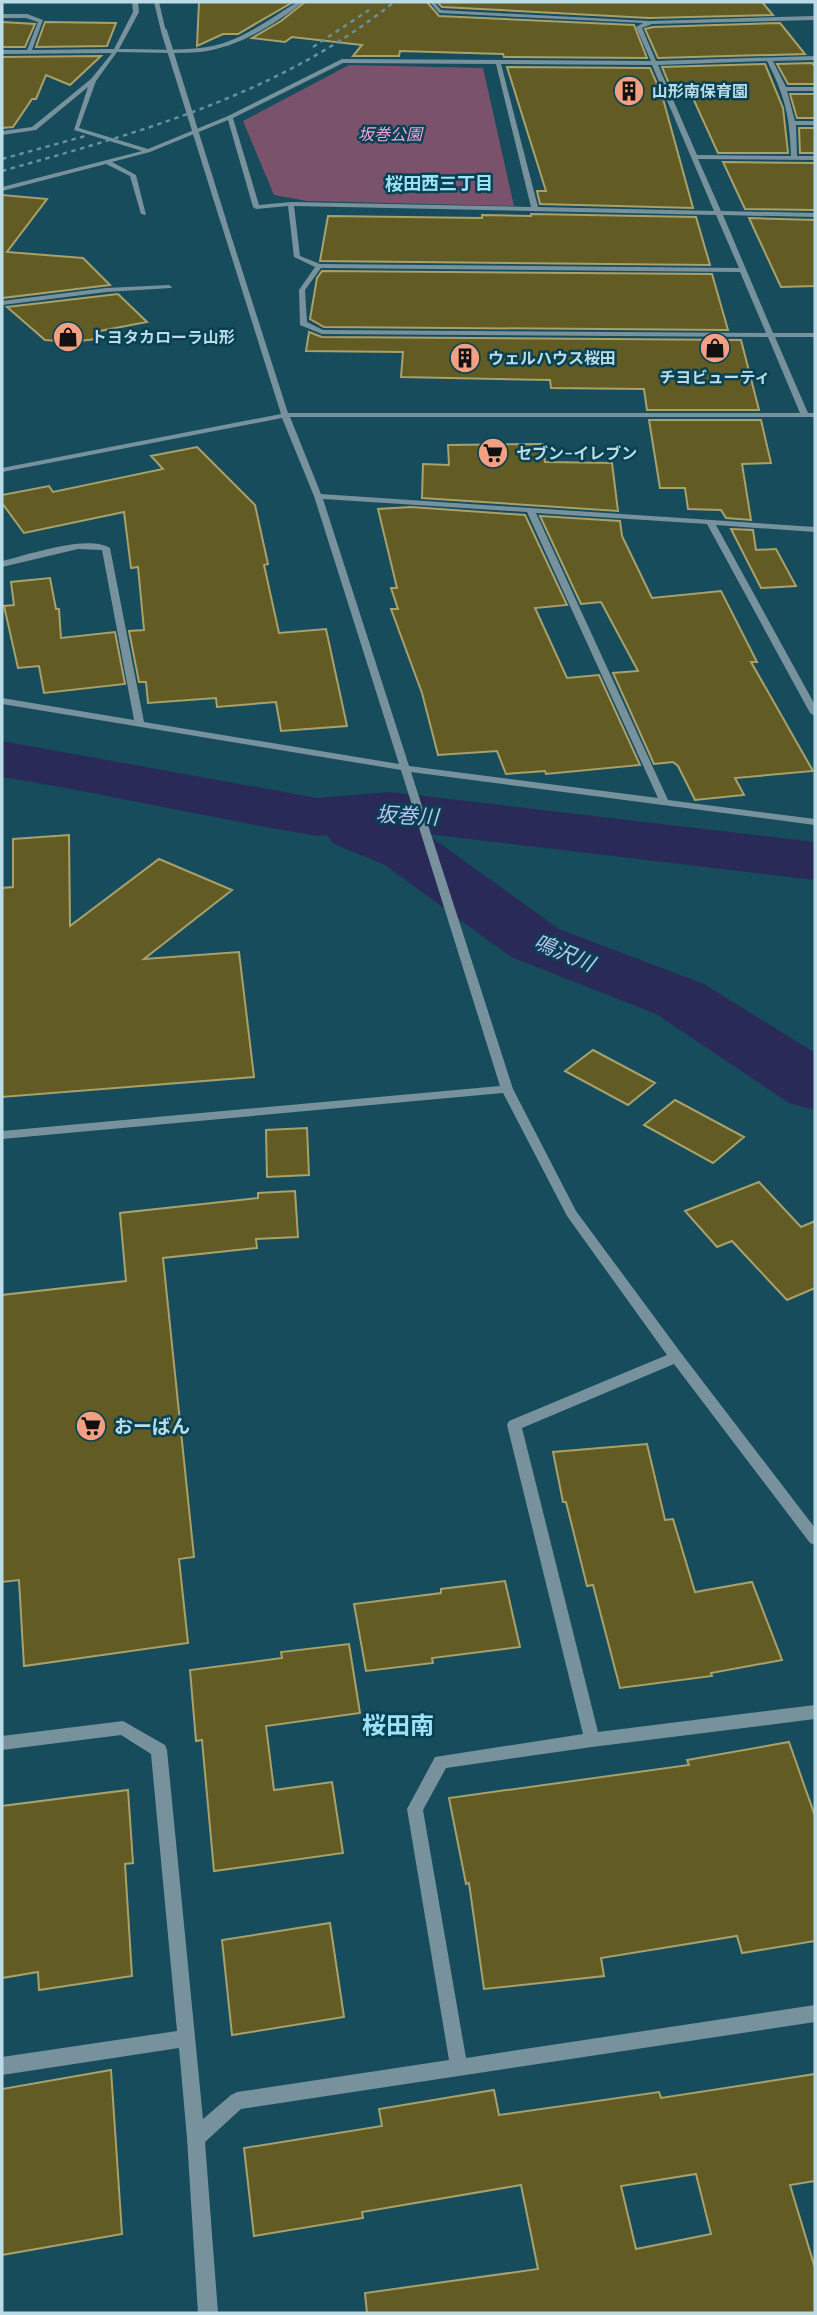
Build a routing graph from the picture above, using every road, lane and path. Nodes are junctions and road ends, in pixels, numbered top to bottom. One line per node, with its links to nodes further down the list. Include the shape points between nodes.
1 (135, 2): 10 (street, via 136,12)
2 (156, 2): 39 (street, bridge)
3 (300, 2): 10 (street, via 224,47)
4 (432, 2): 7 (street, via 439,11)
5 (2, 16): 9 (street, via 41,21)
6 (815, 18): 7 (street)
7 (651, 22): 14 (street, via 639,27)
8 (2, 52): 9 (street)
9 (29, 52): 10 (street)
10 (115, 52): 15 (street)
11 (815, 58): 12 (street)
12 (769, 60): 14 (street); 16 (lane)
13 (498, 62): 14 (street); 18 (street, via 342,61); 29 (street)
14 (655, 63): 23 (street)
15 (93, 80): 21 (street, via 34,129); 22 (lane, via 76,129)
16 (784, 89): 17 (lane); 20 (street)
17 (815, 89)
18 (230, 117): 22 (street); 28 (street, via 256,207)
19 (815, 122): 20 (lane)
20 (793, 123): 24 (street)
21 (2, 133)
22 (148, 151): 26 (street)
23 (695, 157): 24 (street); 31 (street)
24 (794, 158): 25 (street)
25 (815, 158)
26 (107, 162): 27 (street); 30 (street, via 134,175)
27 (2, 189)
28 (291, 204): 29 (street); 33 (street, via 297,257)
29 (535, 210): 31 (street)
30 (144, 214)
31 (722, 215): 32 (street); 34 (street)
32 (815, 215)
33 (319, 266): 34 (street); 37 (street, via 302,290 303,323 322,332)
34 (743, 270): 37 (street)
35 (169, 287): 36 (street)
36 (2, 303)
37 (769, 335): 38 (street); 40 (street)
38 (815, 335)
39 (285, 415): 40 (street); 42 (street); 43 (street)
40 (805, 415): 41 (street)
41 (815, 415)
42 (2, 470)
43 (318, 496): 44 (lane); 51 (street)
44 (531, 511): 45 (lane); 52 (street)
45 (710, 522): 46 (lane); 49 (lane)
46 (815, 529)
47 (2, 564): 50 (street, via 78,546 106,548)
48 (2, 701): 50 (street)
49 (815, 713)
50 (139, 723): 51 (street)
51 (404, 768): 52 (street); 54 (street)
52 (664, 801): 53 (street)
53 (815, 822)
54 (507, 1089): 55 (street); 56 (street, via 571,1213)
55 (2, 1135)
56 (676, 1357): 57 (street); 59 (street, via 514,1425)
57 (815, 1539)
58 (815, 1712): 59 (street)
59 (592, 1740): 64 (street, via 441,1762 415,1809)
60 (2, 1743): 62 (street, via 123,1728 159,1750)
61 (815, 2014): 64 (street)
62 (185, 2038): 63 (street); 65 (street)
63 (2, 2066)
64 (459, 2067): 65 (street, via 237,2101)
65 (196, 2138): 66 (street)
66 (208, 2313)

